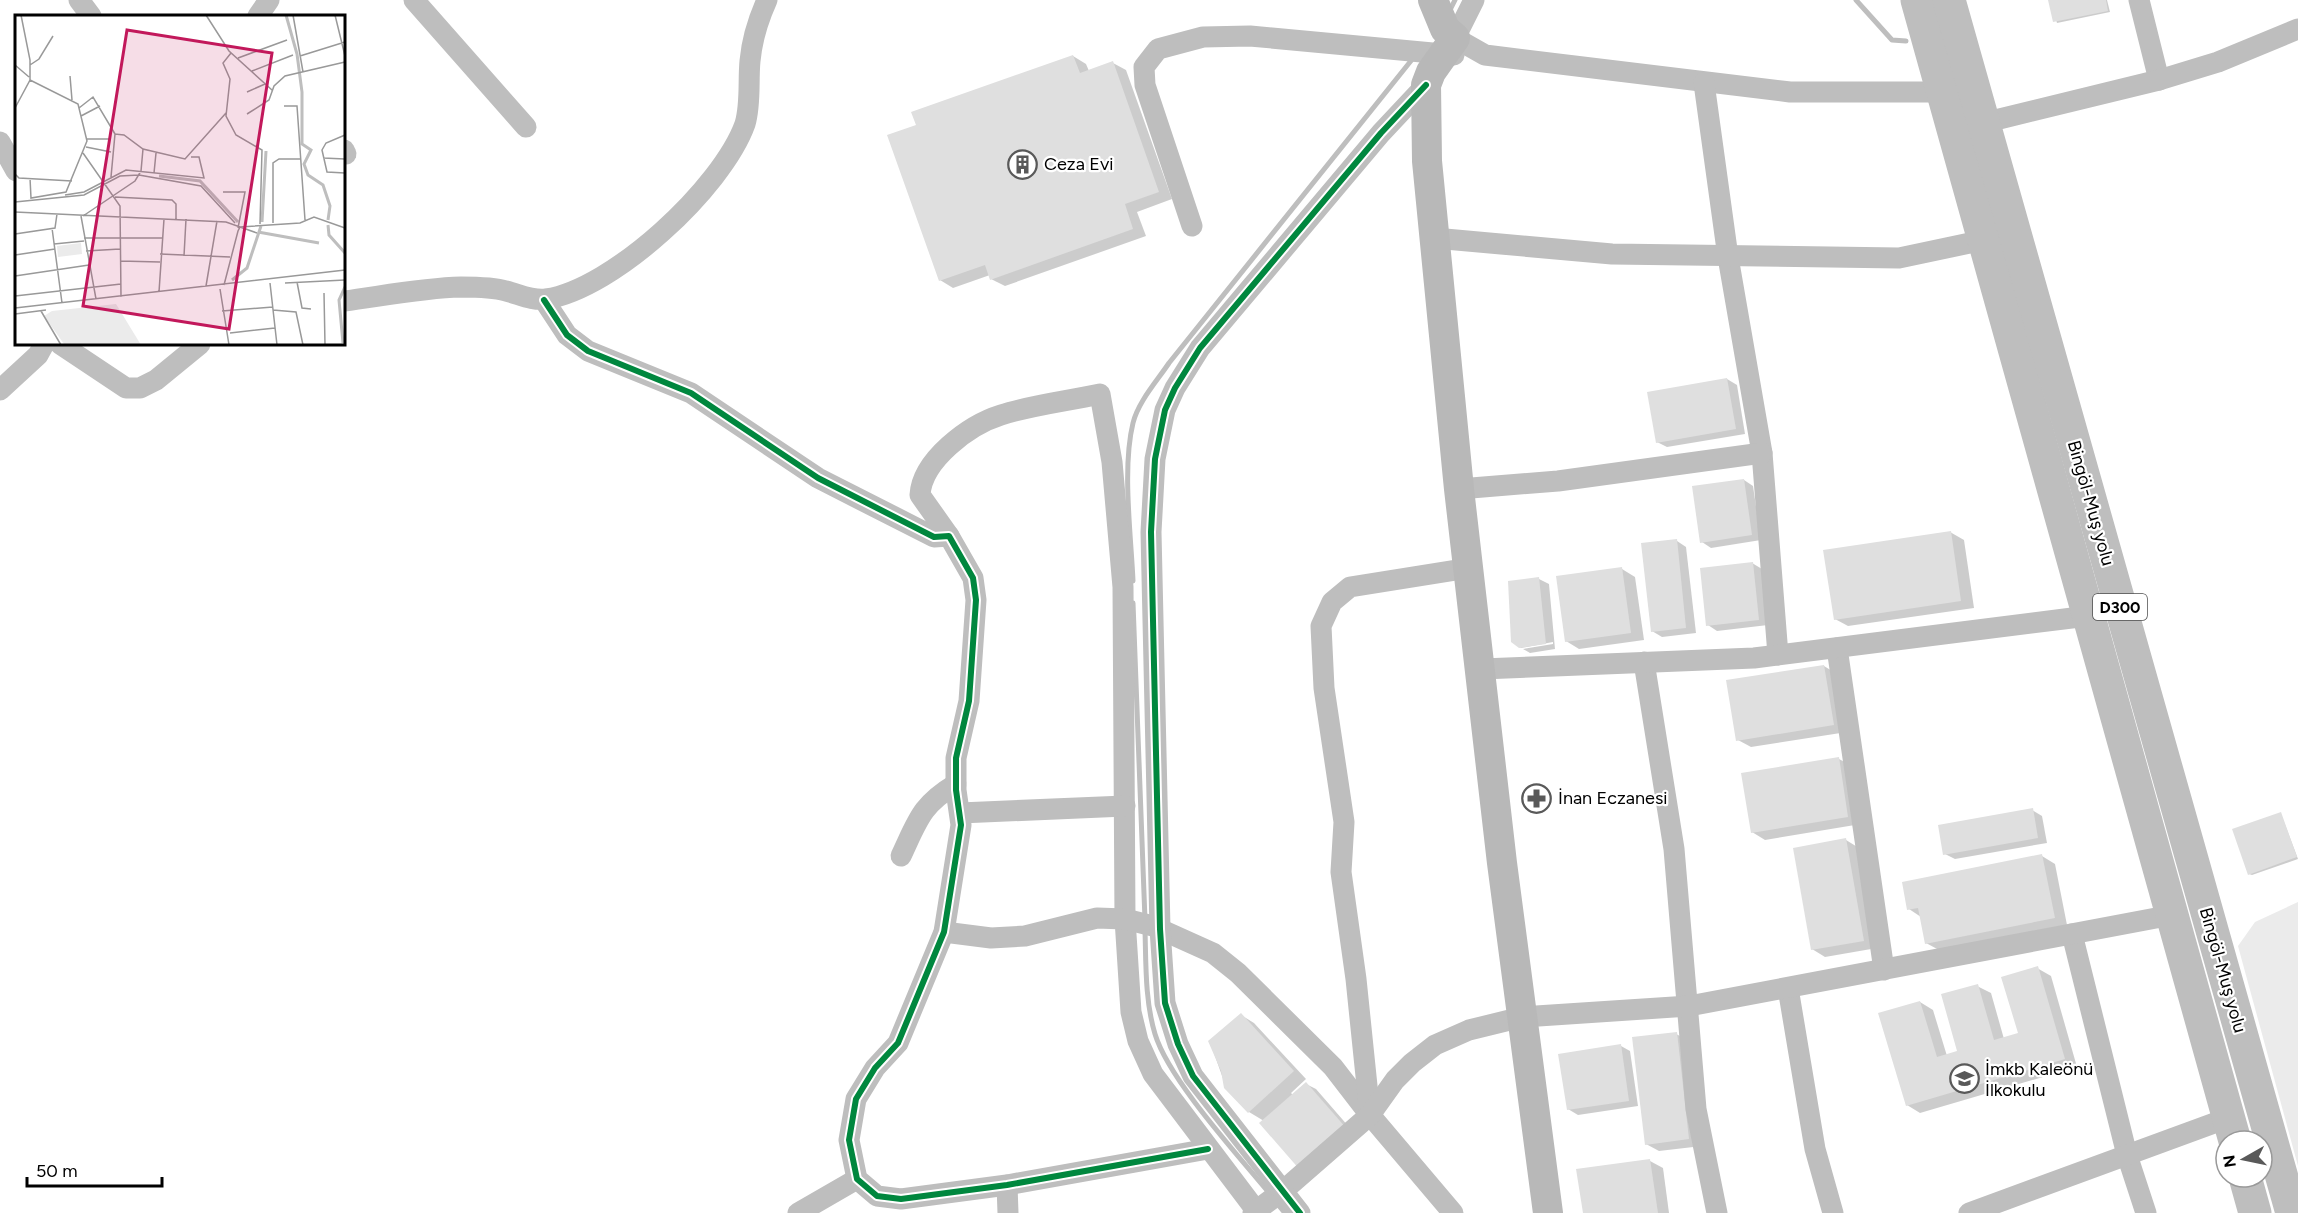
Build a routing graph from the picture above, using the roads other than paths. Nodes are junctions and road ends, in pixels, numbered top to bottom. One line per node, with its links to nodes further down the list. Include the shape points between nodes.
1 (79, 0): 10 (street)
2 (268, 0): 11 (street)
3 (414, 0): 19 (street)
4 (767, 0): 26 (street, via 756,25 744,124 707,188 657,236 609,271 566,295)
5 (1433, 0): 13 (street)
6 (1474, 0): 13 (street)
7 (1917, 0): 17 (highway, Bingöl-Muş yolu / D300)
8 (1949, 0): 18 (highway, Bingöl-Muş yolu / D300)
9 (2139, 0): 14 (street)
10 (90, 15)
11 (259, 15)
12 (2298, 29): 14 (street, via 2218,62)
13 (1442, 44): 15 (street, via 1485,55); 16 (street); 22 (street, via 1399,49 1250,36 1203,37 1158,49 1144,67 1145,85)
14 (2159, 80): 18 (street)
15 (1704, 83): 17 (street, via 1790,92); 25 (street)
16 (1426, 85): 23 (street); 46 (street, via 1200,348 1174,388 1166,410 1155,459 1151,532)
17 (1943, 92): 24 (highway, Bingöl-Muş yolu / D300)
18 (1983, 123): 73 (highway, Bingöl-Muş yolu / D300)
19 (526, 127)
20 (0, 142): 21 (street)
21 (15, 169)
22 (1192, 226)
23 (1434, 238): 25 (street, via 1612,254); 33 (street)
24 (1984, 240): 25 (street, via 1899,258); 36 (highway, Bingöl-Muş yolu / D300)
25 (1728, 257): 32 (street)
26 (544, 300): 27 (street, via 504,290 460,287); 34 (street, via 567,335 588,351 691,393 818,478 934,537)
27 (345, 301)
28 (43, 345): 31 (street, via 38,355)
29 (62, 345): 30 (street, via 126,388 140,388 156,380)
30 (199, 345)
31 (0, 390)
32 (1762, 453): 33 (street, via 1558,481); 38 (street)
33 (1459, 489): 35 (street)
34 (949, 536): 41 (street, via 973,578 976,600 969,701 956,758); 42 (street, via 920,495 922,479 933,460 969,431 999,415 1100,394 1112,462 1123,587)
35 (1469, 568): 40 (street); 53 (street, via 1350,587 1332,602 1321,626 1324,688 1344,822 1344,909 1356,979)
36 (2088, 616): 37 (street); 45 (highway, Bingöl-Muş yolu / D300)
37 (1838, 648): 38 (street); 49 (street)
38 (1778, 655): 39 (street)
39 (1644, 662): 40 (street); 51 (street, via 1674,849)
40 (1482, 669): 52 (street)
41 (956, 784): 43 (street); 44 (street, via 924,808)
42 (1125, 806): 43 (street); 46 (street)
43 (960, 813): 47 (street)
44 (901, 856)
45 (2172, 915): 48 (street); 54 (highway, Bingöl-Muş yolu / D300)
46 (1143, 924): 47 (street, via 1097,918 1025,936 991,938); 53 (street, via 1213,953 1238,973 1333,1067); 56 (street, via 1131,1012 1138,1041 1153,1074); 61 (street, via 1185,1061)
47 (944, 932): 58 (street, via 898,1043 875,1068 856,1099 849,1140)
48 (2072, 934): 49 (street); 57 (street)
49 (1884, 970): 50 (street)
50 (1788, 988): 51 (street); 69 (street, via 1815,1149)
51 (1689, 1006): 52 (street); 68 (street, via 1696,1109)
52 (1522, 1017): 53 (street, via 1469,1030 1435,1045 1395,1080); 67 (street)
53 (1370, 1116): 61 (street); 66 (street)
54 (2231, 1129)
55 (2214, 1134): 57 (street)
56 (1208, 1149): 59 (street); 61 (street)
57 (2127, 1155): 70 (street); 71 (street)
58 (857, 1179): 62 (street, via 877,1196); 63 (street)
59 (1007, 1185): 62 (street); 64 (street)
60 (2248, 1189): 72 (highway)
61 (1266, 1204): 65 (street)
62 (902, 1206)
63 (798, 1213)
64 (1008, 1213)
65 (1300, 1213)
66 (1453, 1213)
67 (1548, 1213)
68 (1717, 1213)
69 (1833, 1213)
70 (1969, 1213)
71 (2146, 1213)
72 (2255, 1213)
73 (2292, 1213)

